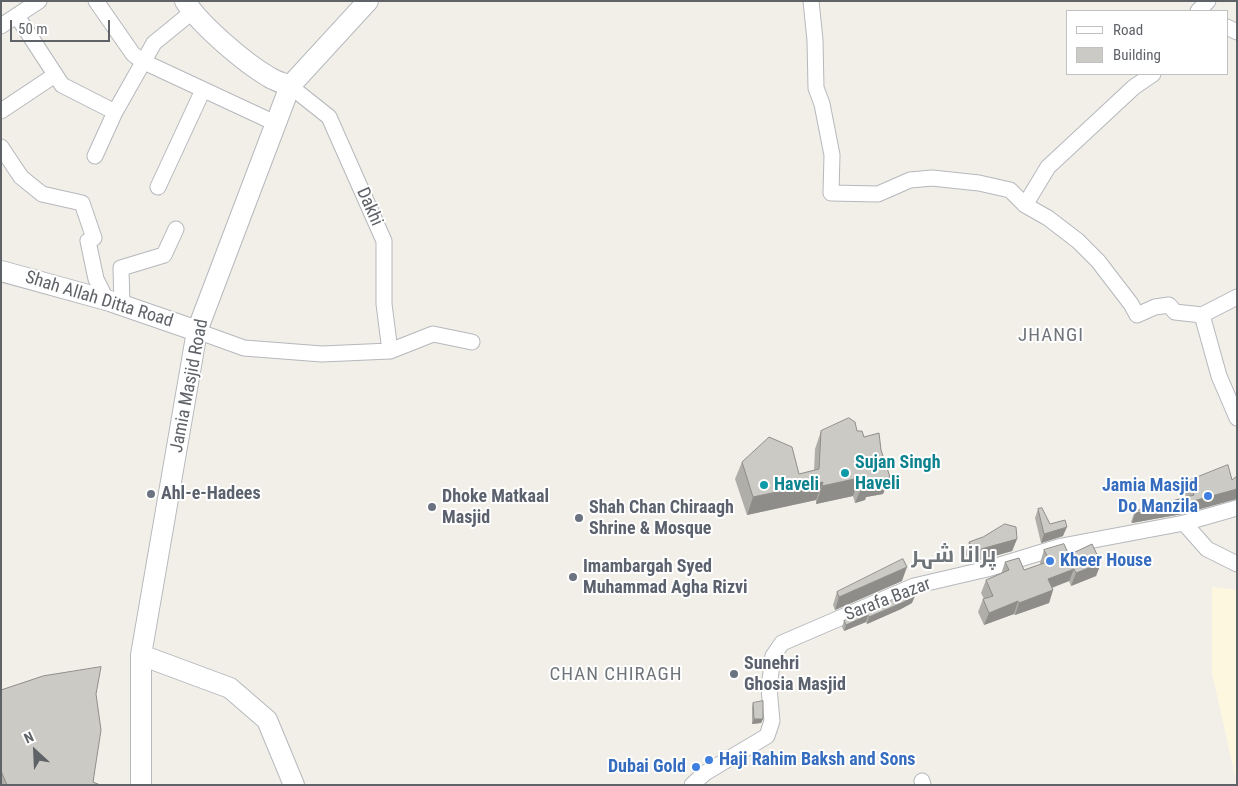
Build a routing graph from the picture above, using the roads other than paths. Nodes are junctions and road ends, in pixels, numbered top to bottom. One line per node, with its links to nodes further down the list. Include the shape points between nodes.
1 (39, 1): 8 (street)
2 (96, 1): 10 (street, via 133,54)
3 (368, 1): 13 (street, Jamia Masjid Road)
4 (811, 1): 21 (street, via 816,40 816,88 832,155 831,193 878,194 910,180 932,178 1010,190)
5 (1208, 1): 7 (street)
6 (189, 7): 10 (street, via 154,43); 13 (street, via 227,44 269,77)
7 (1199, 10)
8 (17, 16): 9 (street); 11 (street)
9 (1, 26)
10 (142, 61): 14 (street); 16 (street)
11 (55, 75): 15 (street); 16 (street, via 62,85)
12 (1152, 75): 21 (street, via 1134,87 1048,167)
13 (290, 86): 17 (street, Jamia Masjid Road); 29 (street, Dakhi, via 329,117 384,241 384,304)
14 (203, 90): 17 (street); 20 (street)
15 (1, 110)
16 (115, 112): 19 (street)
17 (275, 123): 27 (street, Jamia Masjid Road)
18 (1, 147): 25 (street, via 21,177 42,194 82,203 94,238 88,241 96,279)
19 (95, 156)
20 (158, 187)
21 (1025, 205): 26 (street, via 1078,241 1103,268 1137,315 1163,304 1169,304 1175,312)
22 (176, 229): 25 (street, via 164,255 121,268)
23 (1, 271): 25 (street, Shah Allah Ditta Road)
24 (1237, 297): 26 (street)
25 (114, 302): 27 (street, Shah Allah Ditta Road)
26 (1202, 315): 30 (street, via 1219,376)
27 (197, 331): 29 (street, via 244,348 322,354); 34 (street, Jamia Masjid Road)
28 (472, 342): 29 (street, via 433,334)
29 (390, 351)
30 (1237, 418)
31 (1237, 508): 32 (street, Sarafa Bazar)
32 (1184, 523): 33 (street, via 1208,549); 37 (street, Sarafa Bazar, via 1062,546 987,569 914,586 782,643 773,656 769,688 772,721 767,736 705,773)
33 (1236, 566)
34 (142, 655): 35 (street, Jamia Masjid Road); 36 (street, via 230,688 266,720)
35 (141, 785)
36 (294, 785)
37 (692, 785)

